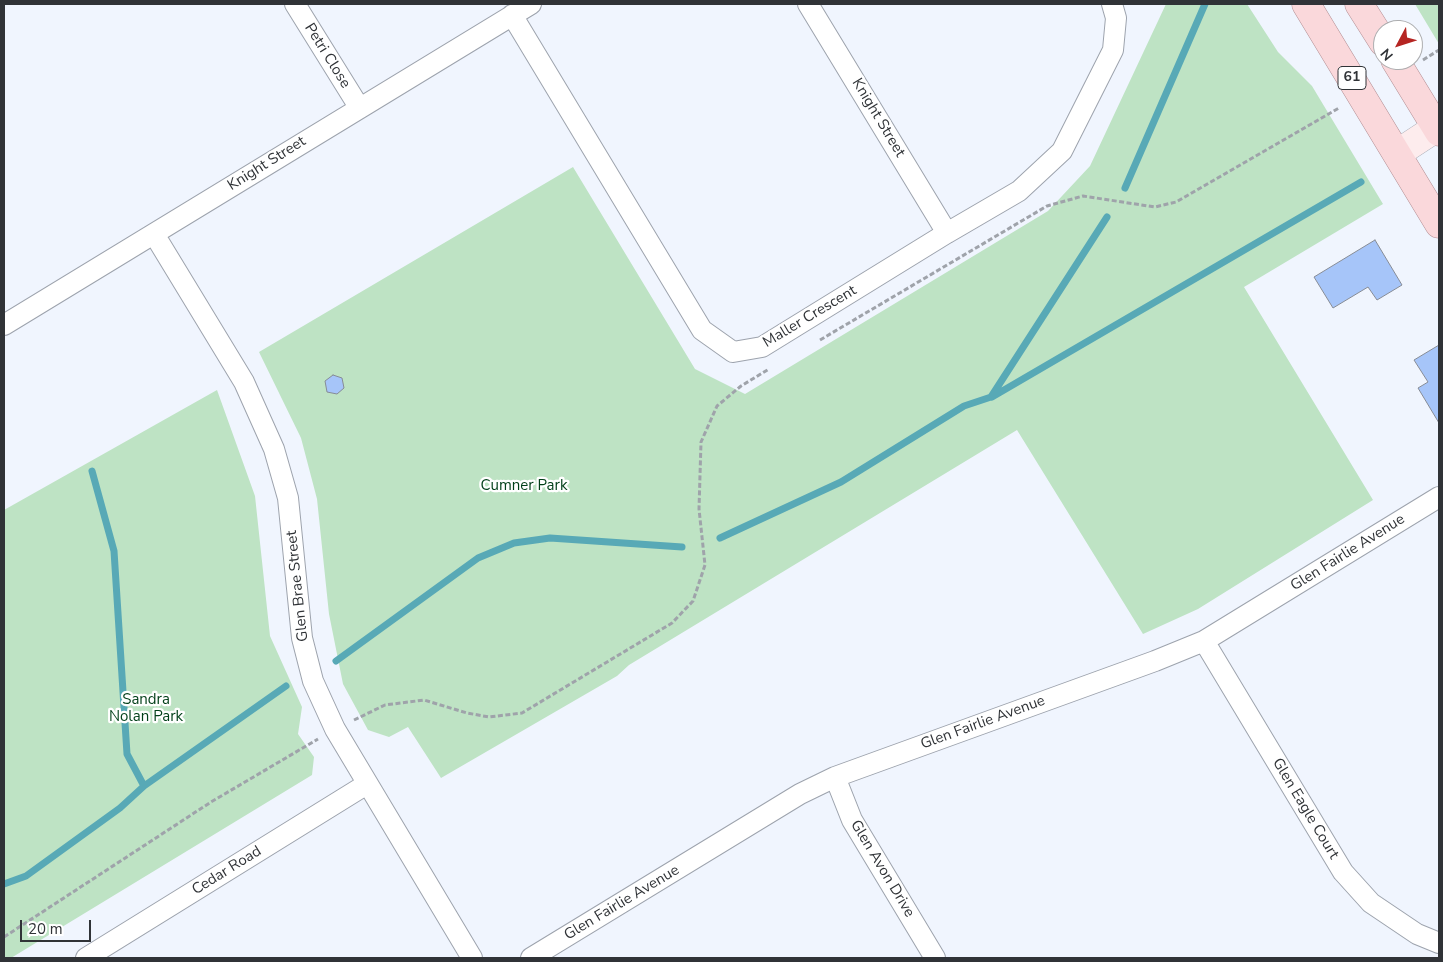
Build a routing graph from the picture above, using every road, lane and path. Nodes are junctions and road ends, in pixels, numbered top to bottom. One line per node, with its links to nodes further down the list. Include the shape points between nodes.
1 (295, 4): 10 (street, Petri Close)
2 (531, 4): 7 (street, Knight Street)
3 (808, 4): 15 (street, Knight Street)
4 (1112, 4): 15 (street, Maller Crescent, via 1116,18 1113,50 1062,151 1019,191)
5 (1306, 4): 13 (main road, 61)
6 (1359, 4): 8 (main road)
7 (512, 15): 10 (street, Knight Street); 15 (street, Maller Crescent, via 702,330 733,352 762,347)
8 (1373, 26)
9 (1400, 70): 12 (main road)
10 (359, 107): 16 (street, Knight Street)
11 (1335, 110): 18 (path, via 1176,202 1154,207 1083,196 1047,206)
12 (1438, 129): 13 (street)
13 (1398, 153): 14 (main road, 61)
14 (1439, 224)
15 (947, 233)
16 (154, 234): 17 (street, Knight Street); 22 (street, Glen Brae Street, via 244,382 274,449 288,498 302,638 313,681)
17 (6, 319)
18 (817, 341)
19 (775, 366): 22 (path, via 741,386 717,406 701,442 699,509 705,565 693,601 672,623 522,713 489,717 424,700 384,705)
20 (1439, 497): 21 (street, Glen Fairlie Avenue)
21 (1204, 641): 23 (street, Glen Fairlie Avenue); 26 (street, Glen Eagle Court, via 1343,872 1371,903 1417,934)
22 (335, 729): 24 (street, Glen Brae Street); 25 (path, via 211,802)
23 (834, 777): 29 (street, Glen Fairlie Avenue, via 800,794); 30 (street, Glen Avon Drive, via 852,820)
24 (368, 784): 27 (street, Cedar Road); 28 (street, Glen Brae Street)
25 (4, 937)
26 (1439, 943)
27 (86, 958)
28 (472, 958)
29 (531, 958)
30 (935, 958)

